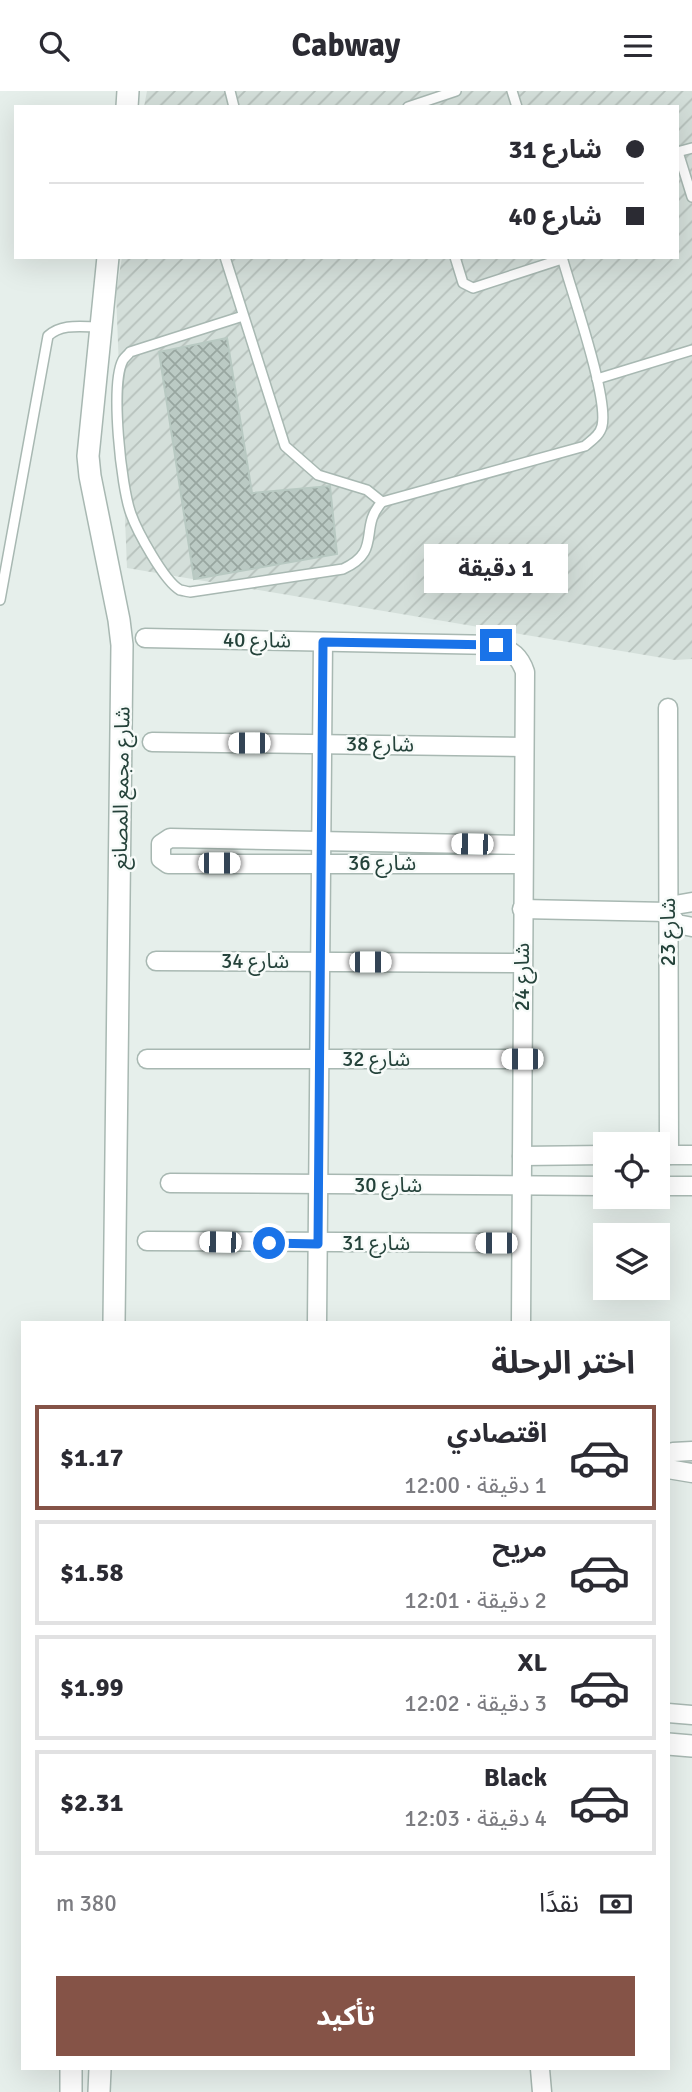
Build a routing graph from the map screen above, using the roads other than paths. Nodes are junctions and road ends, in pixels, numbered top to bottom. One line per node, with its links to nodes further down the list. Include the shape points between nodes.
1 (456, 91): 2 (lane)
2 (414, 105)
3 (679, 155): 4 (lane)
4 (692, 197)
5 (108, 259): 11 (street, شارع مجمع المصانع)
6 (226, 259): 10 (lane)
7 (456, 259): 8 (lane, via 463,283 473,288)
8 (559, 259)
9 (562, 259): 13 (lane)
10 (243, 316): 14 (lane, via 285,446 318,475 367,490); 14 (lane, via 130,352 118,379 118,430 130,512 171,581 190,592 343,569 358,562 365,552 373,511)
11 (100, 327): 15 (lane, via 64,327 48,336); 51 (street, شارع مجمع المصانع, via 88,456 122,645)
12 (692, 350): 13 (lane)
13 (597, 379): 14 (lane, via 602,427 585,446)
14 (382, 502)
15 (0, 600)
16 (145, 638): 17 (street, شارع 40)
17 (323, 642): 18 (street, شارع 40); 21 (street)
18 (496, 645): 22 (street, شارع 24, via 515,654 525,672)
19 (668, 708): 29 (street, شارع 23)
20 (152, 742): 21 (street, شارع 38)
21 (322, 743): 22 (street, شارع 38); 23 (street)
22 (524, 747): 24 (street, شارع 24)
23 (321, 841): 24 (street, شارع 36); 25 (street); 25 (street, شارع 36, via 170,838 161,844 161,859 168,864)
24 (522, 845): 26 (street, شارع 24)
25 (321, 863): 26 (street, شارع 36); 32 (street)
26 (522, 864): 28 (street, شارع 24)
27 (692, 902): 29 (street, via 675,905)
28 (522, 909): 29 (street); 33 (street, شارع 24)
29 (668, 912): 30 (street, via 677,924); 37 (street, شارع 23)
30 (692, 927)
31 (156, 961): 32 (street, شارع 34)
32 (320, 961): 33 (street, شارع 34); 35 (street)
33 (522, 963): 36 (street, شارع 24)
34 (147, 1059): 35 (street, شارع 32)
35 (319, 1059): 36 (street, شارع 32); 43 (street)
36 (522, 1059): 41 (street, شارع 24)
37 (663, 1132)
38 (593, 1155): 41 (street)
39 (670, 1155): 40 (street)
40 (692, 1155)
41 (522, 1156): 44 (street, شارع 24)
42 (170, 1183): 43 (street, شارع 30)
43 (318, 1185): 44 (street, شارع 30); 50 (street)
44 (522, 1186): 45 (street, شارع 30); 49 (street, شارع 24)
45 (593, 1186)
46 (670, 1186): 47 (street)
47 (692, 1186)
48 (147, 1241): 50 (street, شارع 31)
49 (521, 1243): 50 (street, شارع 31); 53 (street, شارع 24)
50 (318, 1244): 52 (street)
51 (114, 1321)
52 (317, 1321)
53 (521, 1321)
54 (692, 1451): 55 (street)
55 (670, 1454)
56 (670, 1469): 57 (street)
57 (692, 1473)
58 (670, 1713): 59 (street)
59 (692, 1715)
60 (670, 1744): 61 (street)
61 (692, 1746)
62 (71, 2070): 65 (street)
63 (100, 2070): 66 (street)
64 (540, 2070): 67 (street)
65 (71, 2092)
66 (99, 2092)
67 (542, 2092)

